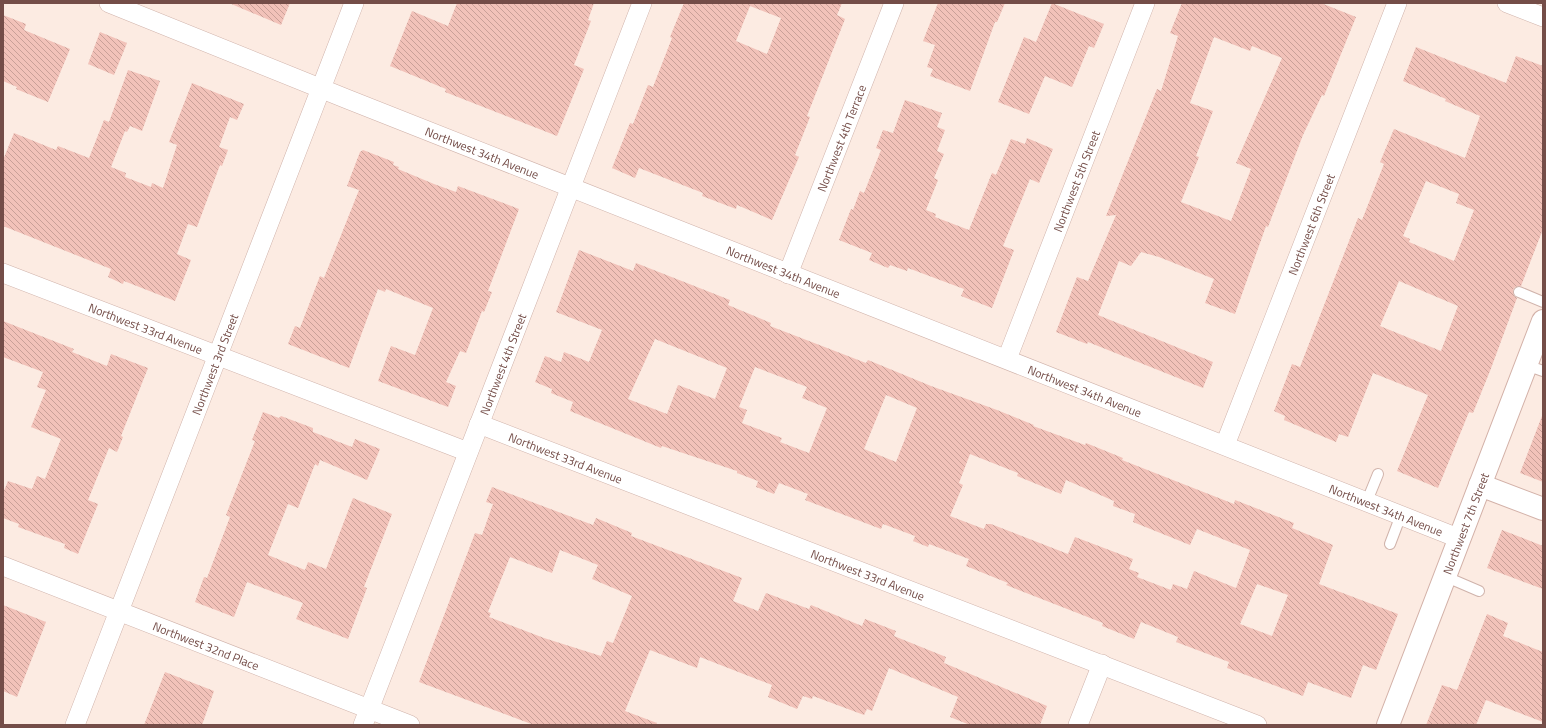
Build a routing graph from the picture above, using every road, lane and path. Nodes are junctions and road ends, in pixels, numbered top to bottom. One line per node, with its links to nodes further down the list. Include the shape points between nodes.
1 (109, 3): 9 (street, Northwest 34th Avenue)
2 (354, 3): 9 (street, Northwest 3rd Street)
3 (642, 3): 10 (street, Northwest 4th Street)
4 (894, 3): 12 (street, Northwest 4th Terrace)
5 (1145, 3): 17 (street, Northwest 5th Street)
6 (1397, 3): 20 (street, Northwest 6th Street)
7 (1507, 3): 8 (street)
8 (1543, 16)
9 (320, 88): 10 (street, Northwest 34th Avenue); 16 (street, Northwest 3rd Street)
10 (571, 188): 12 (street, Northwest 34th Avenue); 19 (street, Northwest 4th Street)
11 (3, 273): 16 (street, Northwest 33rd Avenue)
12 (788, 274): 17 (street, Northwest 34th Avenue)
13 (1519, 292): 14 (lane)
14 (1543, 302)
15 (1543, 321): 18 (main road, Northwest 7th Street)
16 (217, 357): 21 (street, Northwest 33rd Avenue); 32 (street, Northwest 3rd Street)
17 (1006, 359): 20 (street, Northwest 34th Avenue)
18 (1535, 368): 23 (main road, Northwest 7th Street)
19 (479, 424): 21 (street, Northwest 4th Street); 33 (street, Northwest 33rd Avenue)
20 (1225, 445): 24 (street, Northwest 34th Avenue)
21 (468, 452): 34 (street, Northwest 4th Street)
22 (1378, 474): 24 (lane)
23 (1480, 485): 25 (main road); 27 (main road, Northwest 7th Street)
24 (1367, 501): 26 (street, Northwest 34th Avenue)
25 (1543, 509)
26 (1401, 515): 27 (street, Northwest 34th Avenue); 28 (lane)
27 (1458, 538): 30 (main road, Northwest 7th Street)
28 (1390, 544)
29 (3, 566): 32 (street, Northwest 32nd Place)
30 (1444, 576): 31 (lane); 39 (main road, Northwest 7th Street)
31 (1479, 591)
32 (119, 611): 34 (street, Northwest 32nd Place); 36 (street, Northwest 3rd Street)
33 (1102, 664): 35 (street, Northwest 33rd Avenue); 38 (street)
34 (366, 717): 37 (street, Northwest 32nd Place)
35 (1252, 724)
36 (75, 725)
37 (410, 725)
38 (1078, 725)
39 (1388, 725)

